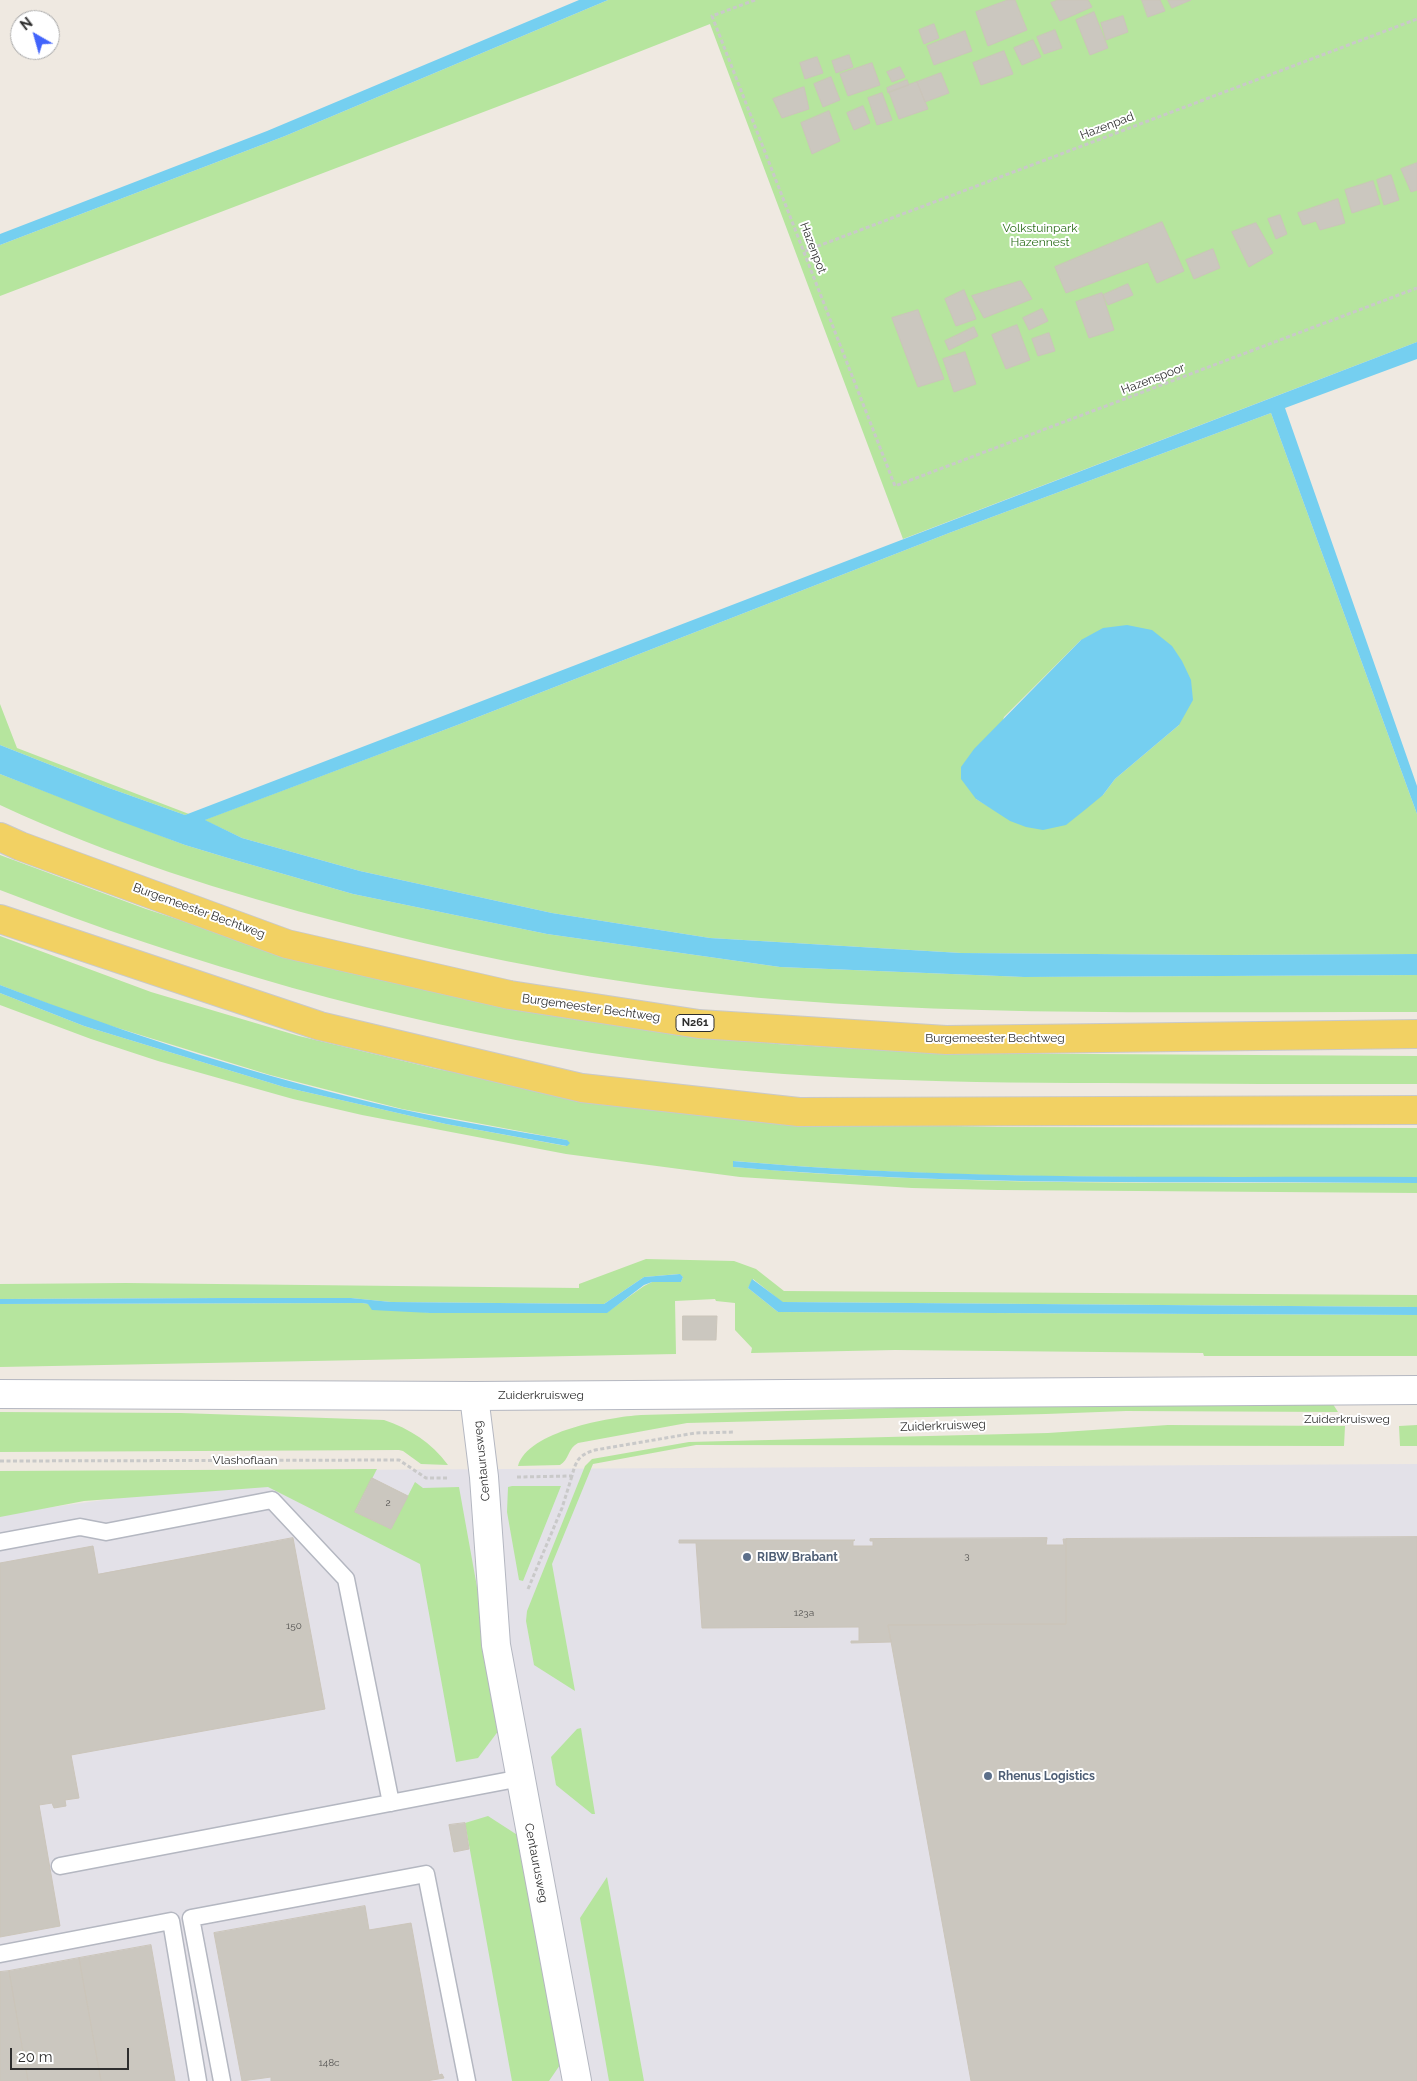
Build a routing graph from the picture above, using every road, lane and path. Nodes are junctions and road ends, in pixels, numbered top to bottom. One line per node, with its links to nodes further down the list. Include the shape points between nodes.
1 (755, 0): 3 (path, Hazenpot, via 712,16)
2 (1417, 19): 3 (path, Hazenpad)
3 (805, 252): 5 (path, Hazenpot)
4 (1417, 288): 5 (path, Hazenspoor)
5 (895, 486)
6 (0, 837): 8 (main road, Burgemeester Bechtweg / N261, via 287,944 510,996 699,1024 946,1040)
7 (0, 919): 9 (main road, via 320,1026 582,1088 799,1112)
8 (1417, 1034)
9 (1417, 1110)
10 (1417, 1390): 12 (street, Zuiderkruisweg)
11 (0, 1394): 12 (street)
12 (474, 1396): 16 (street, Centaurusweg)
13 (739, 1432): 15 (path, via 695,1433 595,1450 584,1454 576,1463)
14 (0, 1461): 16 (path, Vlashoflaan, via 399,1460 426,1478)
15 (572, 1476): 16 (path); 18 (path)
16 (484, 1477): 19 (street, Centaurusweg, via 496,1645)
17 (0, 1542): 20 (lane, via 80,1527 106,1532 272,1500 346,1579)
18 (526, 1594)
19 (521, 1778): 20 (lane); 26 (street, Centaurusweg)
20 (392, 1803): 21 (lane)
21 (60, 1866)
22 (0, 1954): 23 (lane, via 171,1922)
23 (198, 2081)
24 (222, 2081): 25 (lane, via 191,1918 426,1874)
25 (468, 2081)
26 (577, 2081)

